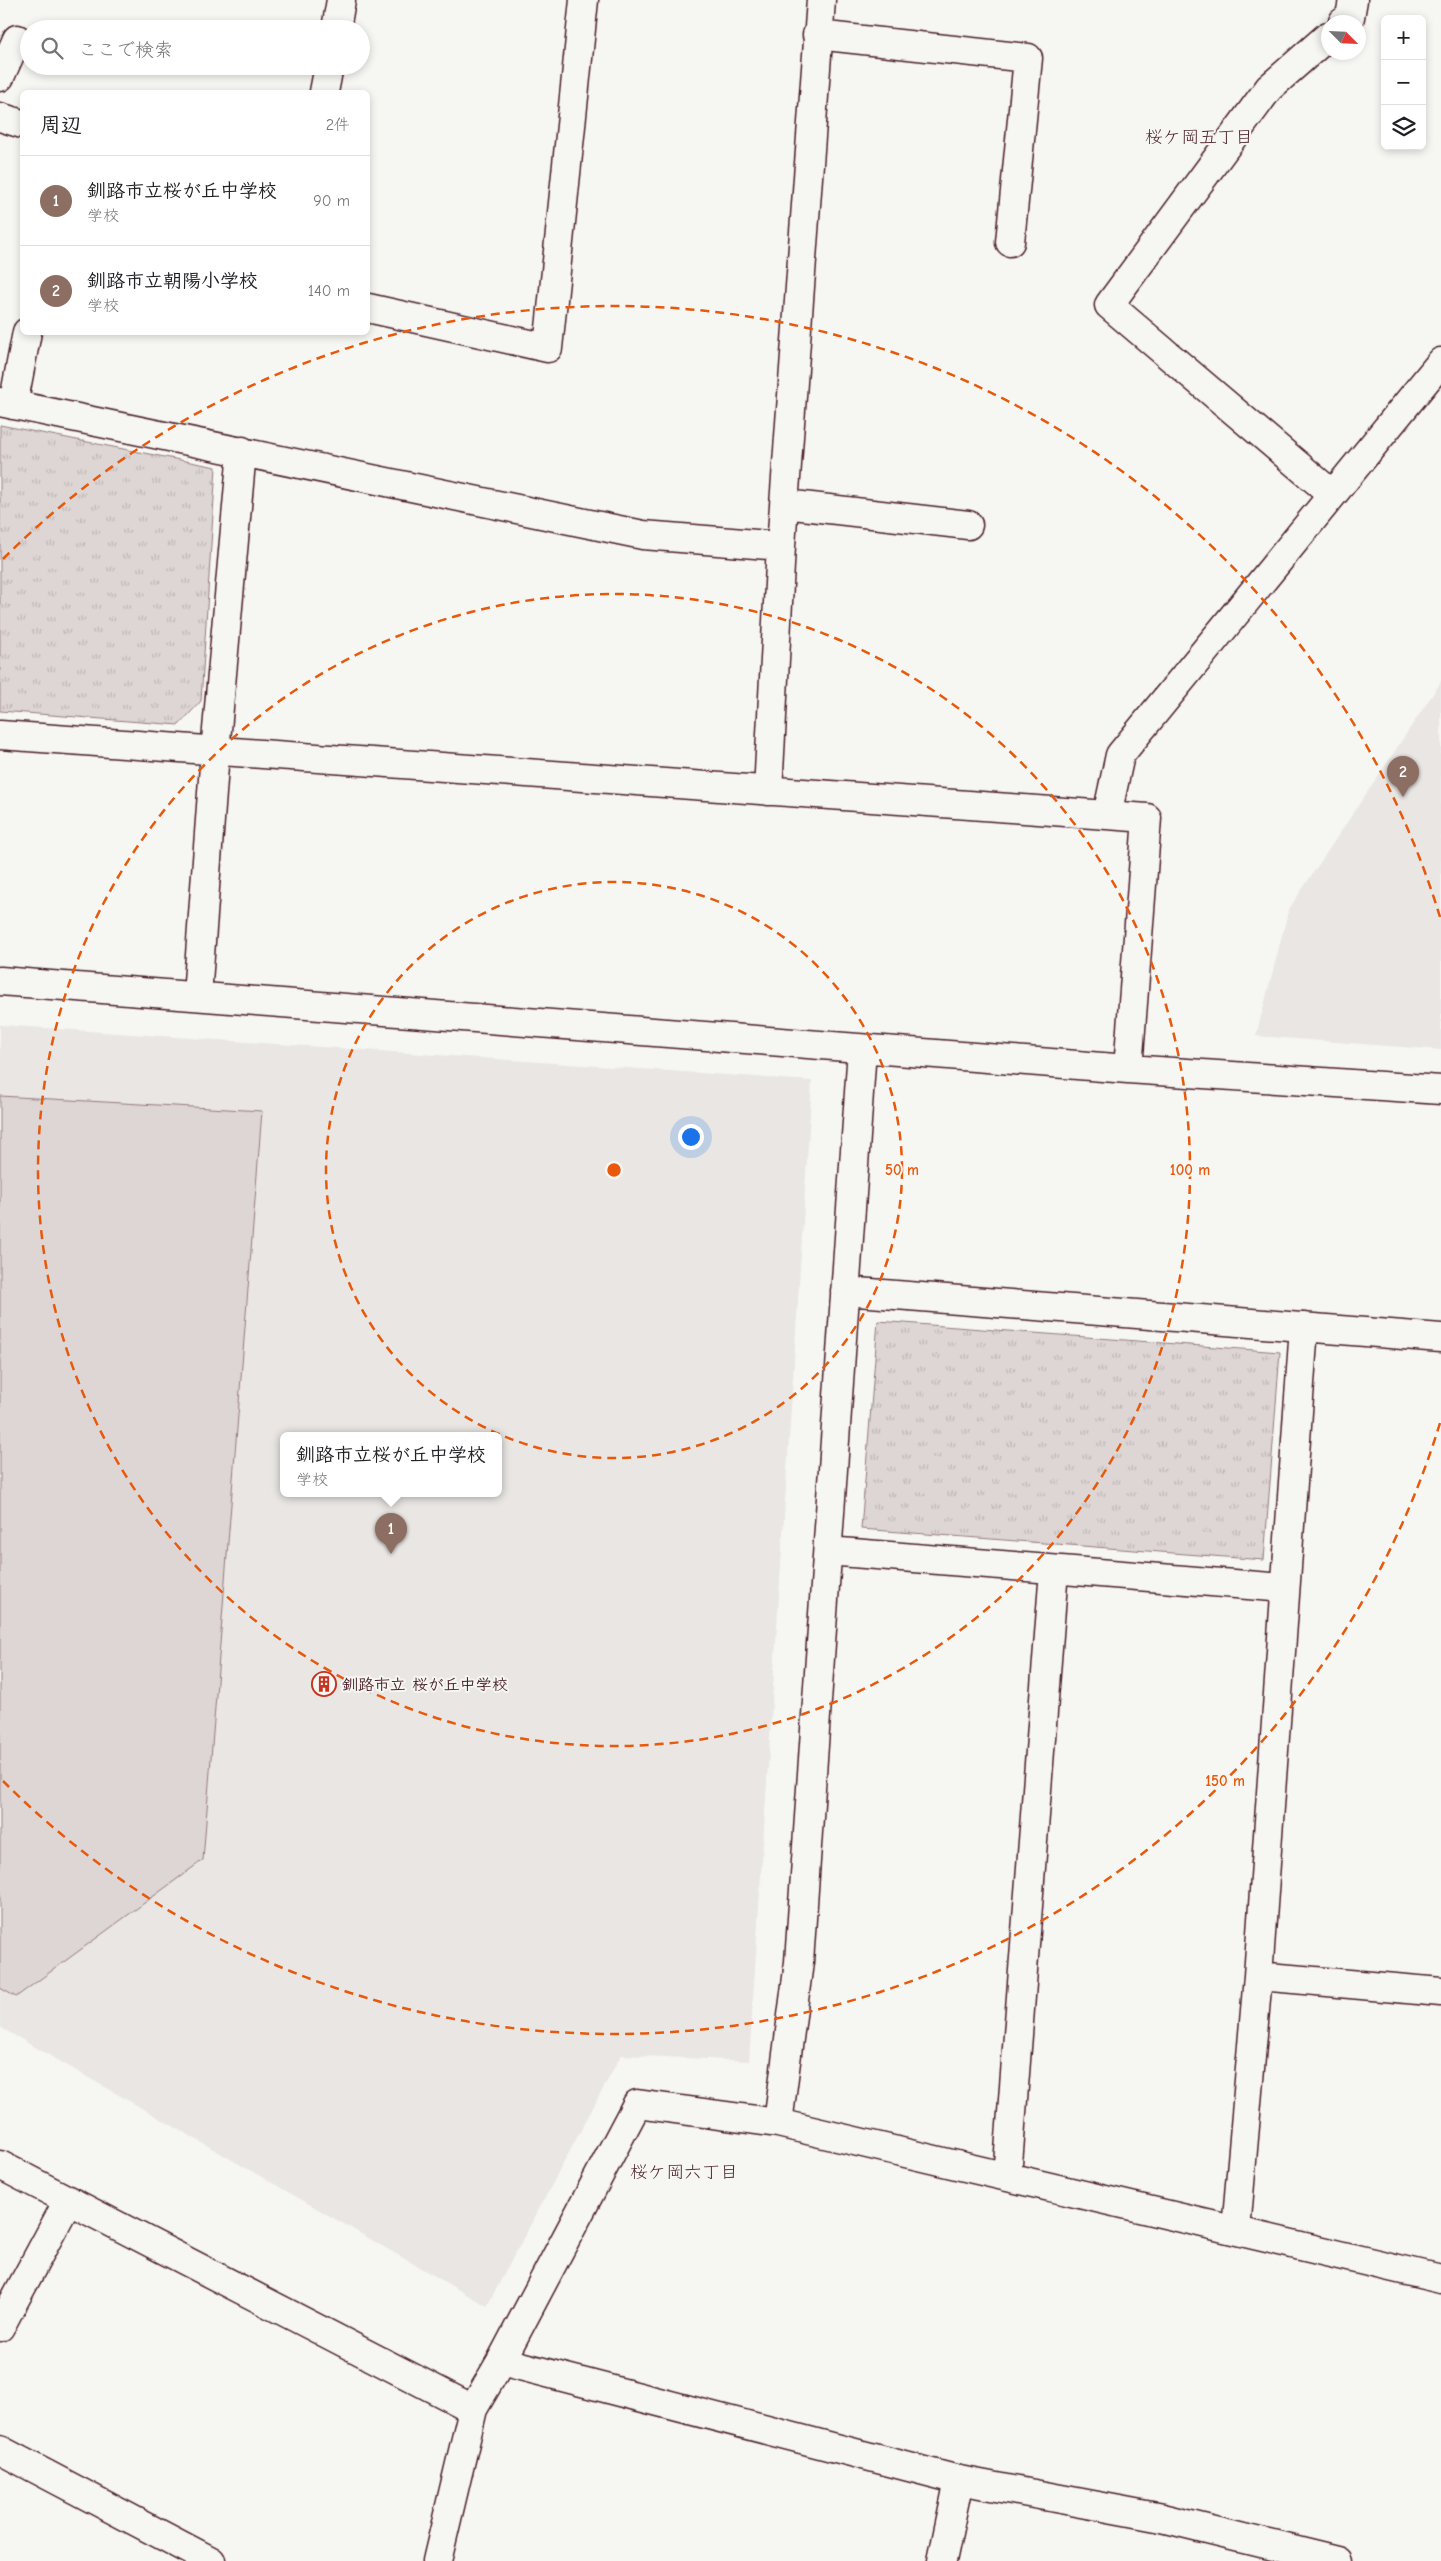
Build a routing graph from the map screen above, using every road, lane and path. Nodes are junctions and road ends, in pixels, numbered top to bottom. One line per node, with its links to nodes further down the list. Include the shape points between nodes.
1 (341, 0): 6 (street)
2 (584, 0): 16 (street, via 548,348)
3 (820, 0): 7 (street)
4 (1353, 0): 5 (street)
5 (1350, 15)
6 (338, 20)
7 (817, 35): 15 (street, via 1028,58); 22 (street)
8 (17, 39): 11 (street)
9 (1321, 42): 21 (street, via 1269,88 1109,304)
10 (327, 75): 12 (street)
11 (0, 77)
12 (324, 90)
13 (0, 117): 14 (street)
14 (20, 123)
15 (1010, 242)
16 (370, 308)
17 (26, 335): 19 (street)
18 (1441, 362): 21 (street)
19 (6, 404): 20 (street)
20 (242, 451): 24 (street, via 643,535); 26 (street)
21 (1332, 494): 28 (street, via 1120,755)
22 (785, 504): 23 (street); 24 (street)
23 (968, 525)
24 (781, 546): 27 (street)
25 (0, 735): 26 (street)
26 (215, 752): 27 (street); 30 (street)
27 (768, 791): 28 (street)
28 (1107, 815): 32 (street, via 1147,818)
29 (0, 981): 30 (street)
30 (196, 996): 31 (street)
31 (862, 1048): 32 (street); 34 (street)
32 (1128, 1069): 33 (street)
33 (1441, 1090)
34 (845, 1291): 35 (street); 37 (street)
35 (1304, 1328): 36 (street); 39 (street)
36 (1441, 1338)
37 (828, 1551): 38 (street); 42 (street, via 799,1962)
38 (1054, 1570): 39 (street); 44 (street)
39 (1284, 1588): 40 (street)
40 (1258, 1976): 41 (street); 46 (street)
41 (1441, 1992)
42 (778, 2123): 44 (street); 49 (street, via 637,2104)
43 (0, 2165): 45 (street)
44 (1007, 2177): 46 (street)
45 (68, 2201): 48 (street); 50 (street)
46 (1236, 2230): 47 (street)
47 (1441, 2279)
48 (0, 2327)
49 (502, 2361): 50 (street); 52 (street)
50 (472, 2409): 54 (street)
51 (0, 2450): 53 (street)
52 (959, 2480): 55 (street); 56 (street, via 1162,2518)
53 (211, 2561)
54 (436, 2561)
55 (942, 2561)
56 (1338, 2561)

